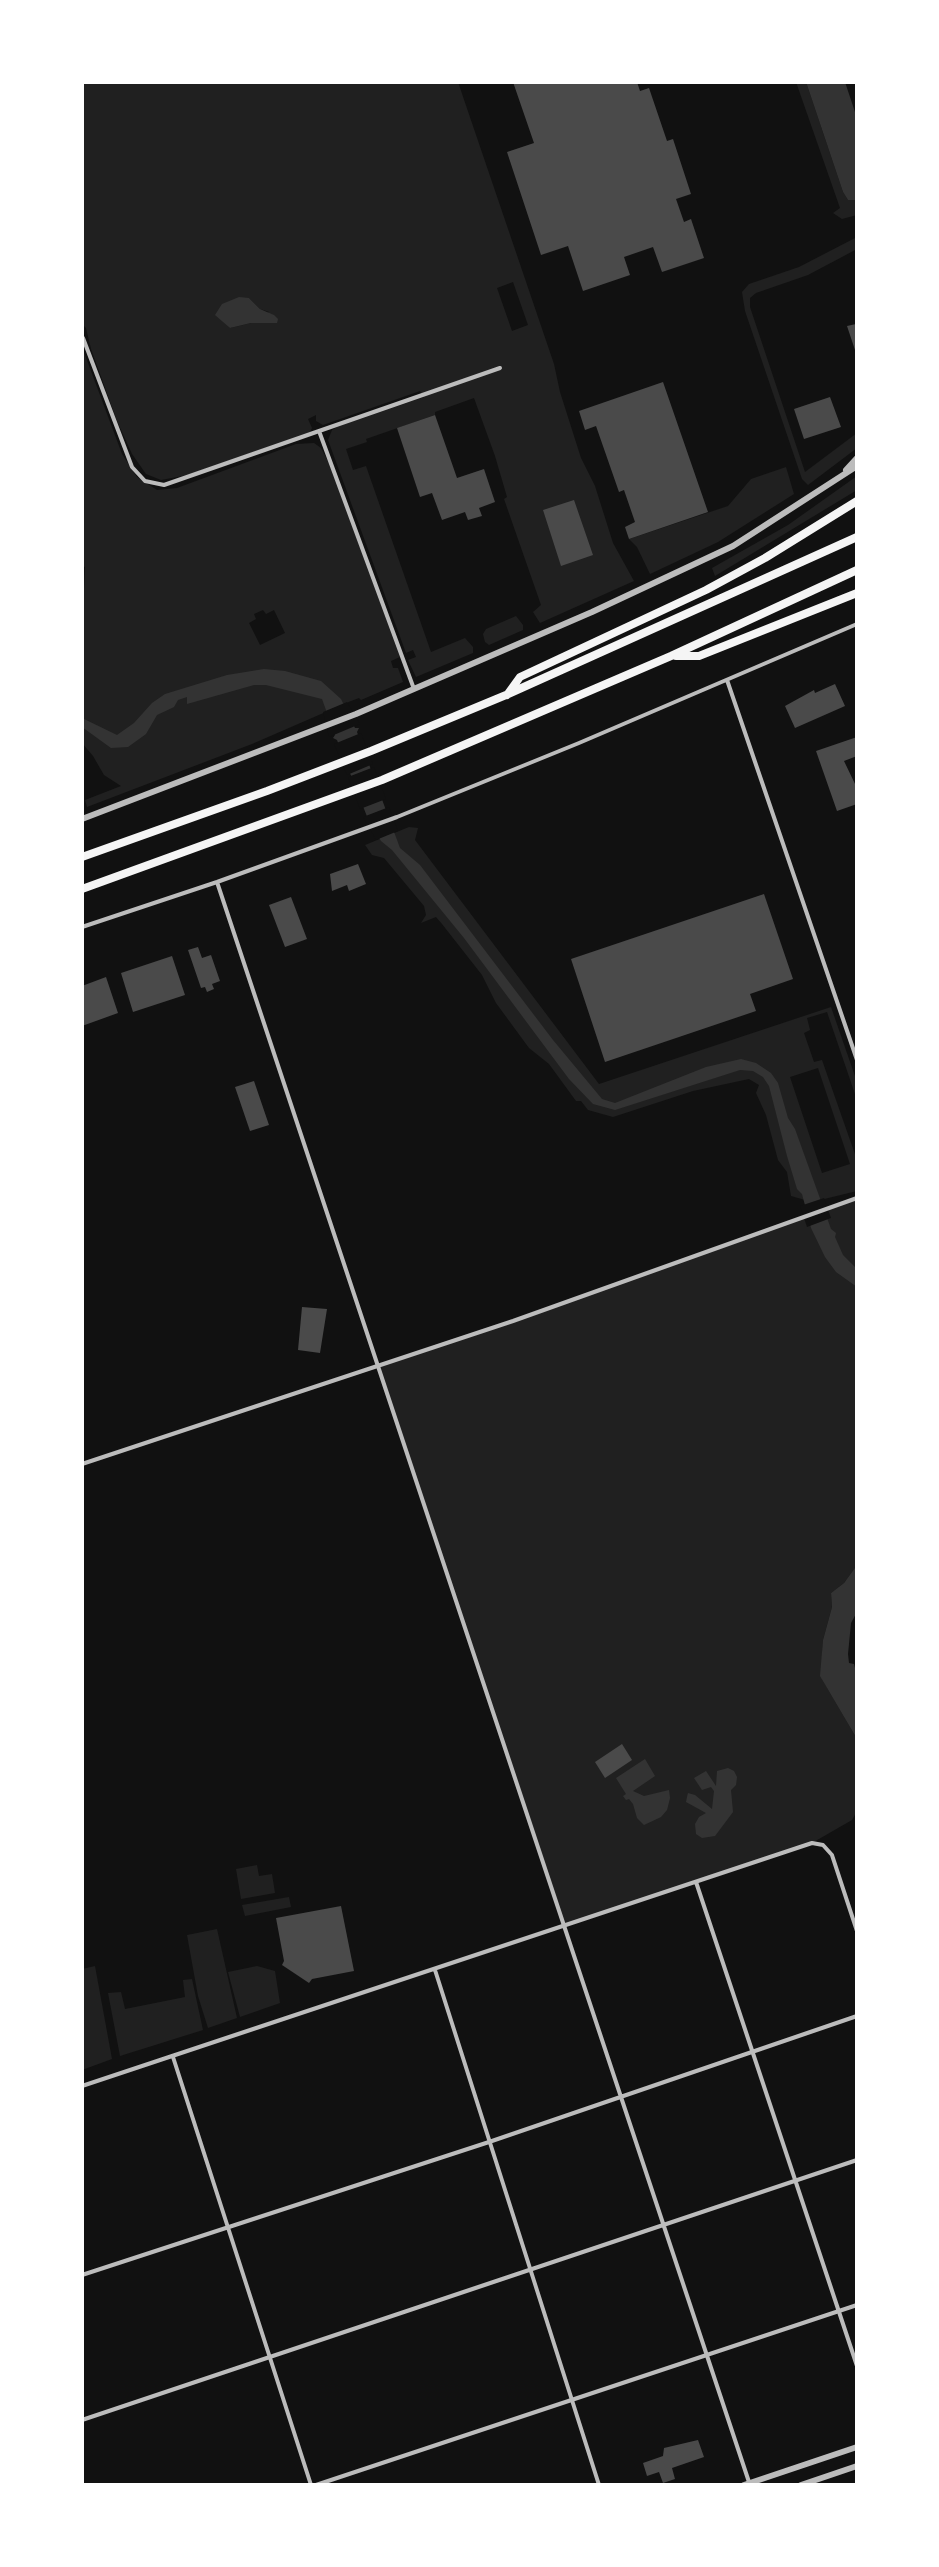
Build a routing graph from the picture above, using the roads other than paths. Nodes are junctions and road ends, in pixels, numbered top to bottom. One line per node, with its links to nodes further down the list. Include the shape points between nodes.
1 (83, 338): 3 (street, via 132,467 145,481 173,484)
2 (500, 368): 3 (street)
3 (319, 431): 14 (street)
4 (857, 458): 6 (street)
5 (857, 466): 6 (street)
6 (837, 478): 14 (street, via 704,561)
7 (857, 501): 15 (highway, via 706,590 520,677)
8 (857, 537): 15 (highway)
9 (857, 570): 12 (highway)
10 (857, 593): 12 (highway, via 699,656)
11 (857, 624): 13 (street)
12 (671, 656): 19 (highway, via 382,780)
13 (727, 679): 18 (street, via 397,817); 21 (street)
14 (414, 689): 16 (street)
15 (506, 695): 17 (highway, via 340,764)
16 (82, 819)
17 (82, 857)
18 (217, 882): 20 (street); 23 (street)
19 (82, 889)
20 (82, 927)
21 (857, 1060)
22 (857, 1198): 23 (street)
23 (378, 1365): 24 (street); 26 (street)
24 (82, 1464)
25 (696, 1882): 26 (street); 27 (street, via 812,1843 823,1845 832,1855); 30 (street)
26 (563, 1926): 28 (street); 33 (street)
27 (857, 1931)
28 (435, 1970): 31 (street); 34 (street)
29 (857, 2016): 30 (street)
30 (753, 2050): 33 (street); 36 (street)
31 (173, 2057): 32 (street); 38 (street)
32 (82, 2086)
33 (620, 2096): 34 (street); 37 (street)
34 (489, 2142): 38 (street); 39 (street)
35 (857, 2160): 36 (street)
36 (796, 2181): 37 (street); 42 (street)
37 (663, 2225): 39 (street); 43 (street)
38 (228, 2226): 40 (street); 44 (street)
39 (531, 2271): 44 (street); 46 (street)
40 (82, 2275)
41 (857, 2305): 42 (street)
42 (839, 2311): 43 (street); 45 (street)
43 (706, 2355): 46 (street); 50 (street)
44 (270, 2357): 47 (street); 51 (street)
45 (857, 2366)
46 (572, 2400): 51 (street); 52 (street)
47 (82, 2420)
48 (857, 2447): 50 (street)
49 (857, 2466): 53 (street)
50 (748, 2484)
51 (313, 2485)
52 (599, 2485)
53 (801, 2485)

